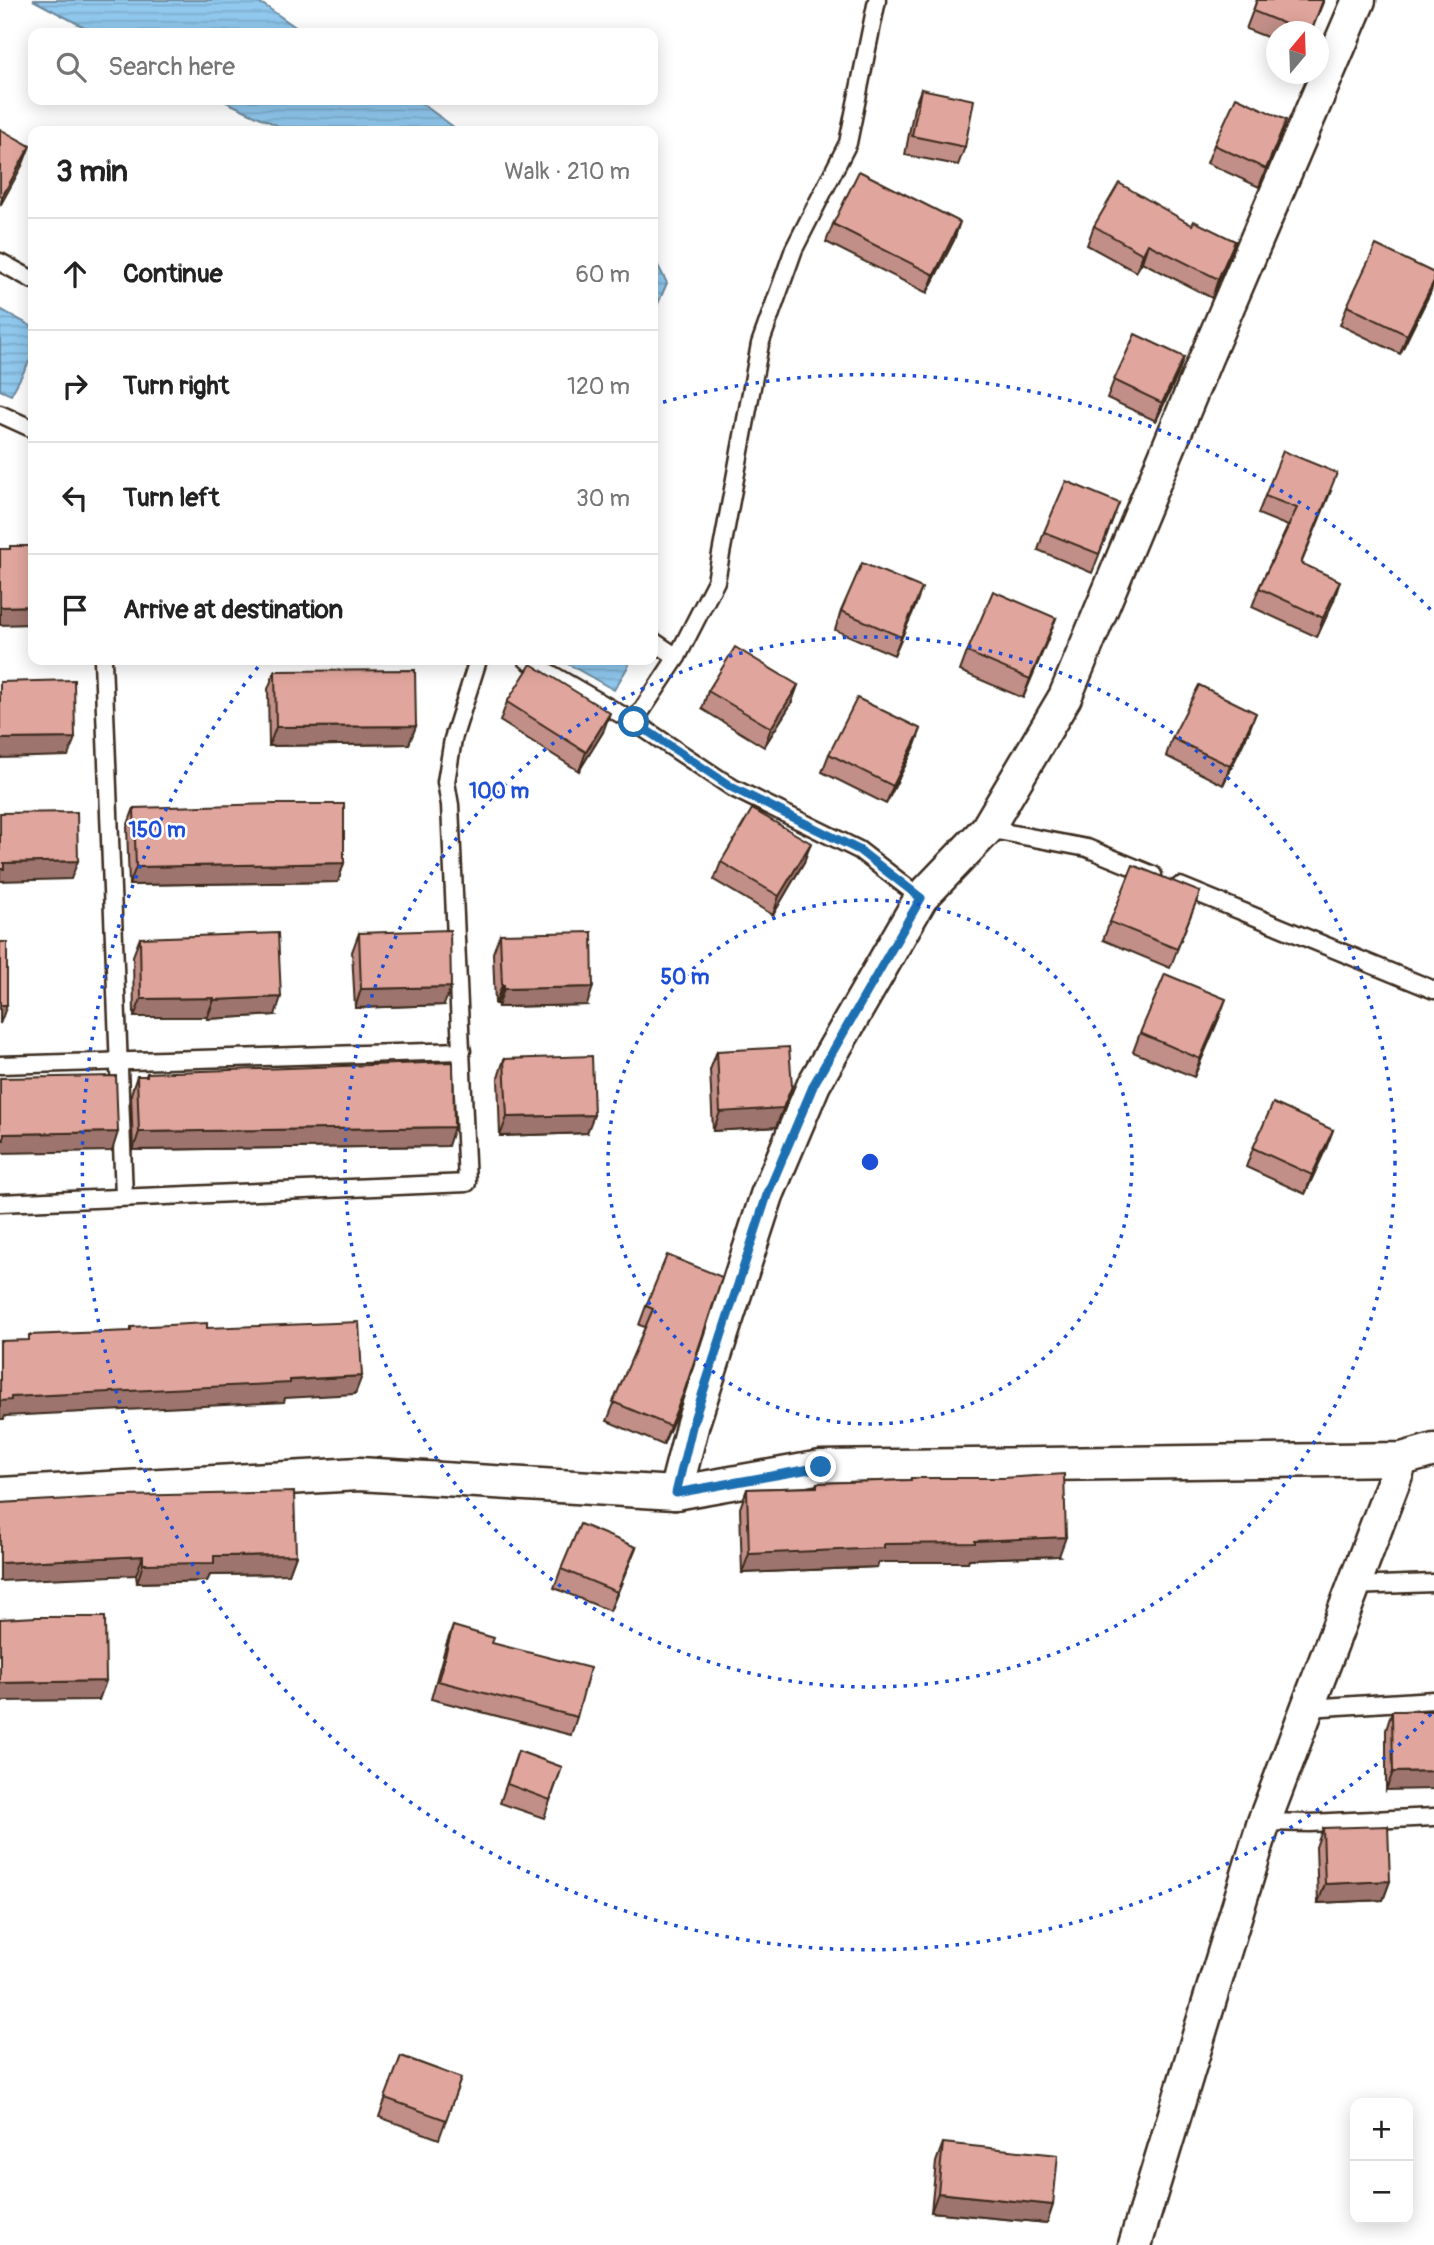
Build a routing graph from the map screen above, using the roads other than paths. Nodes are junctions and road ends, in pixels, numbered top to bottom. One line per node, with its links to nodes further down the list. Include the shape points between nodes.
1 (877, 0): 8 (lane, via 848,143 794,249 760,344 716,581)
2 (1359, 0): 13 (street, via 1065,697)
3 (0, 262): 4 (lane)
4 (28, 277)
5 (0, 414): 6 (lane)
6 (28, 427)
7 (658, 644): 8 (lane)
8 (677, 657): 12 (lane)
9 (103, 665): 17 (lane)
10 (476, 665): 16 (lane, via 453,739 446,782)
11 (536, 665): 12 (lane)
12 (634, 722): 14 (lane, via 733,788 859,850)
13 (987, 829): 14 (street); 15 (lane, via 1087,848)
14 (921, 898): 23 (street, via 814,1084 767,1195 693,1423)
15 (1434, 990)
16 (462, 1051): 17 (lane); 19 (lane, via 467,1183)
17 (119, 1060): 18 (lane); 19 (lane)
18 (0, 1065)
19 (124, 1196): 20 (lane)
20 (0, 1203)
21 (1434, 1450): 22 (street)
22 (1402, 1459): 23 (street, via 821,1467); 26 (street)
23 (676, 1493): 24 (street, via 359,1474)
24 (0, 1494)
25 (1434, 1583): 26 (lane)
26 (1352, 1586): 28 (street)
27 (1434, 1700): 28 (lane)
28 (1308, 1708): 30 (street)
29 (1434, 1817): 30 (lane)
30 (1264, 1822): 31 (street)
31 (1135, 2245)

